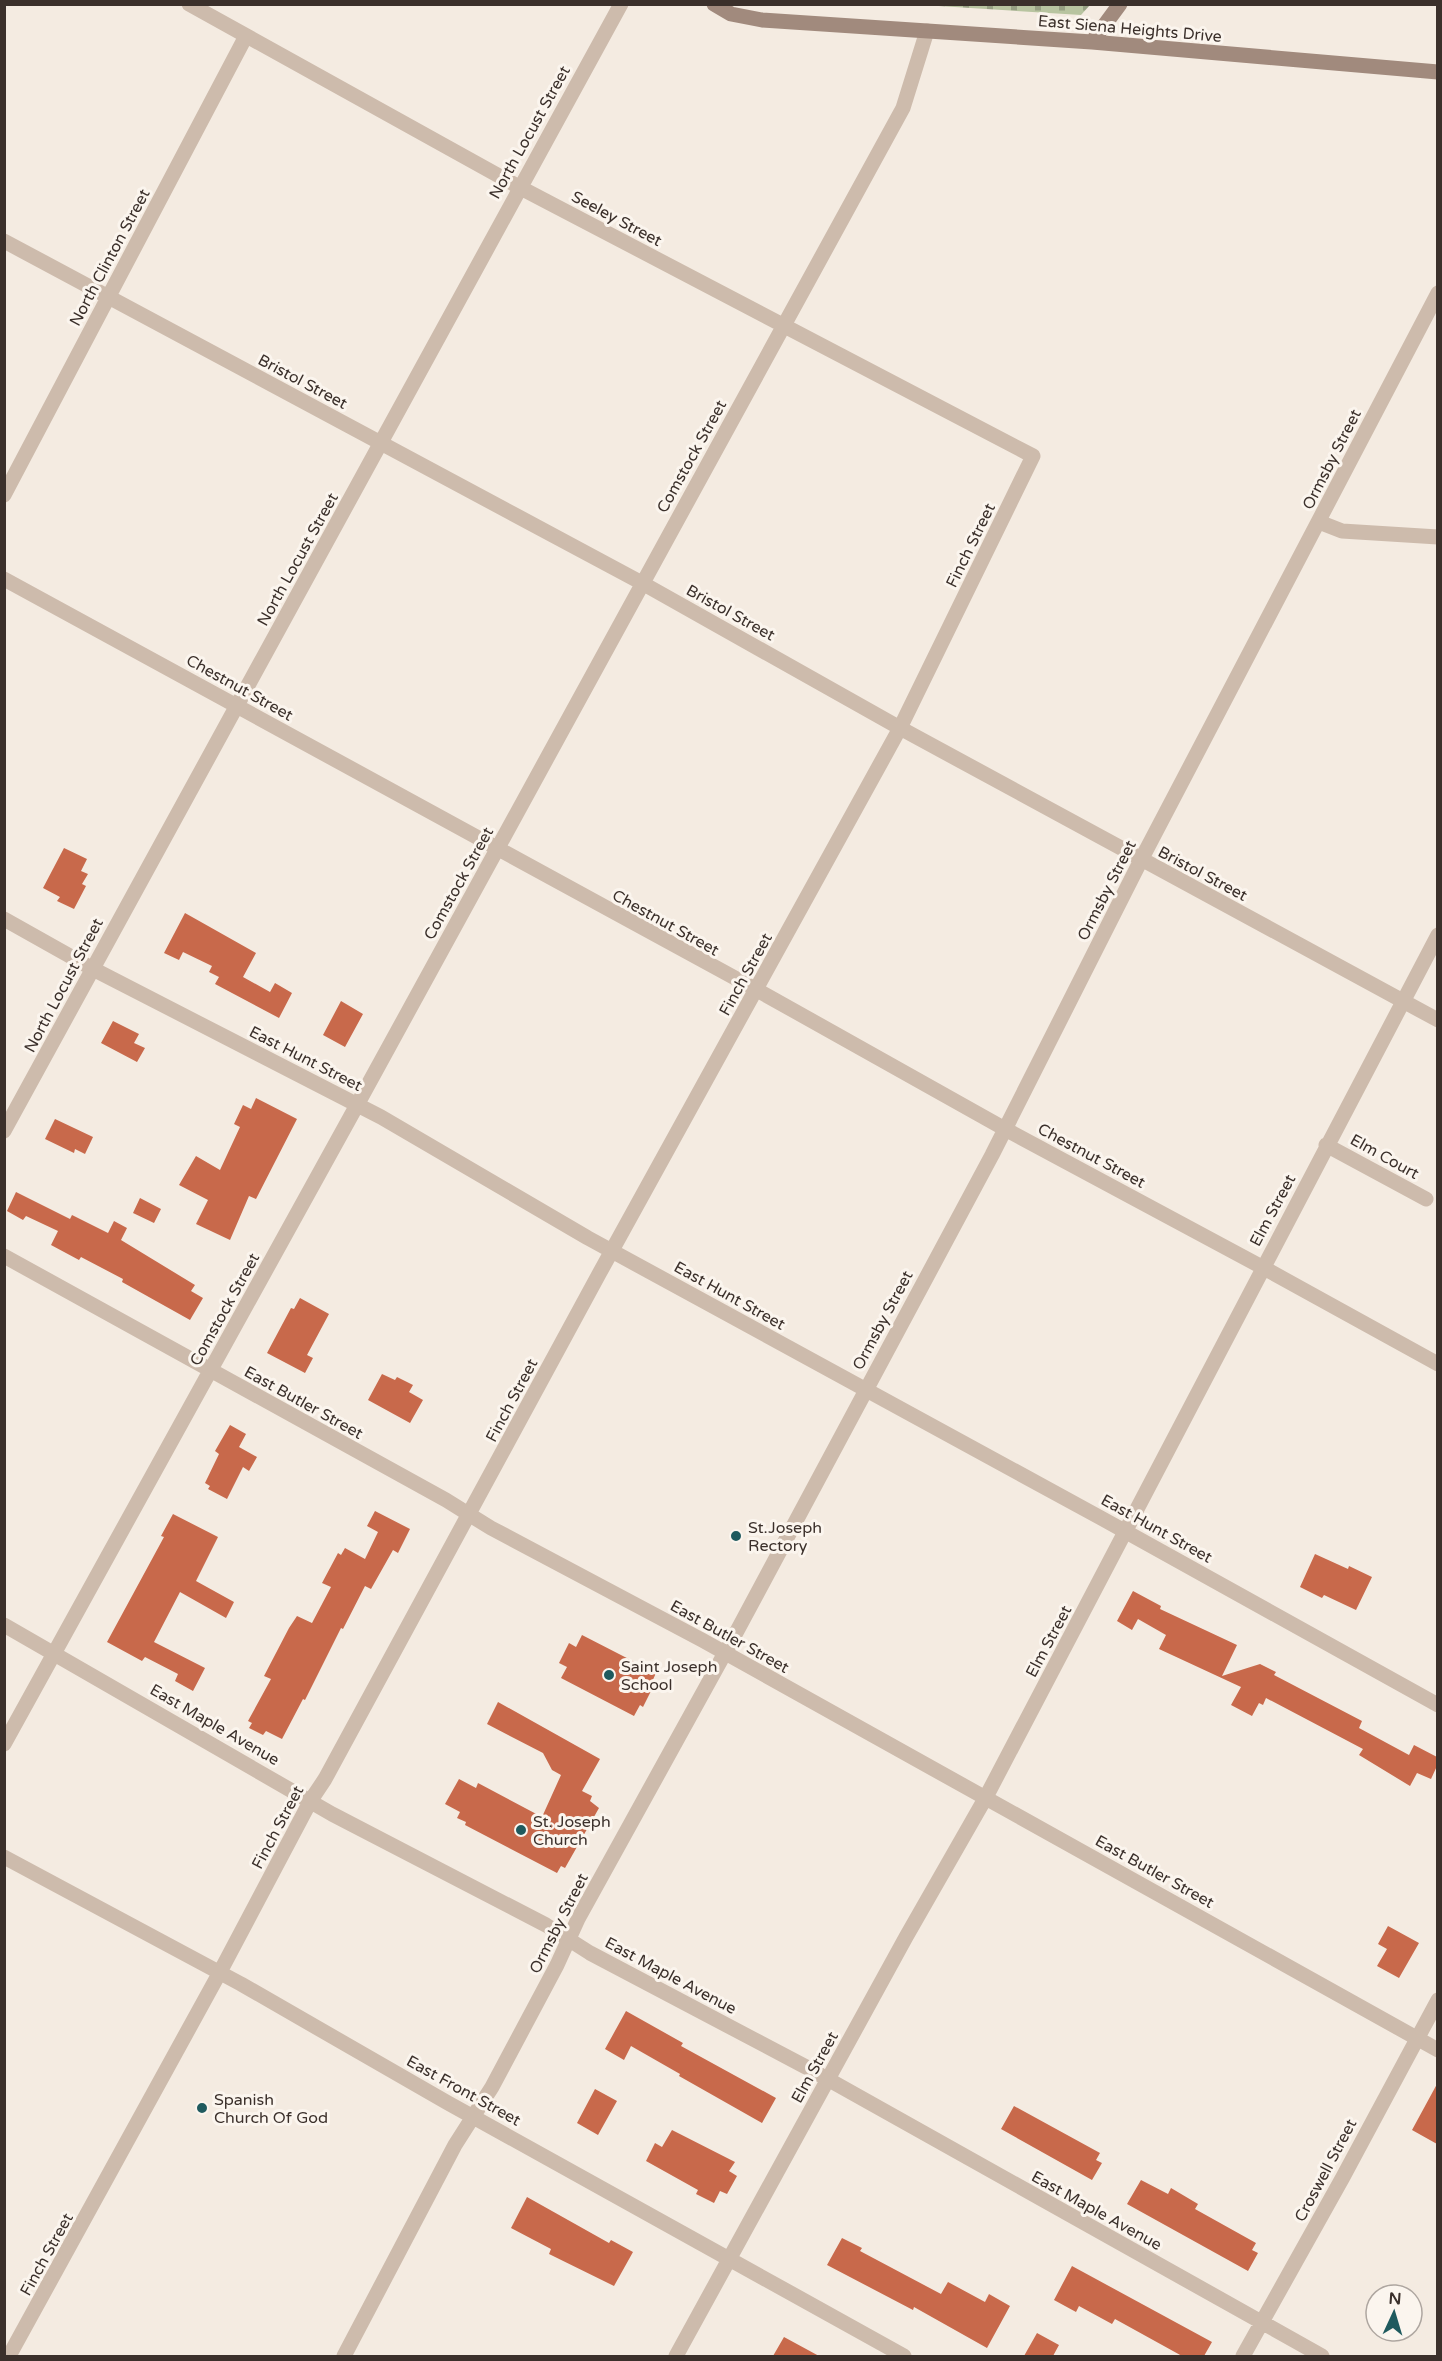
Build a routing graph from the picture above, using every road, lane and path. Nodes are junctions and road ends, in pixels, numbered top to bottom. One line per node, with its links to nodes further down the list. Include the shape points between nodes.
1 (189, 4): 6 (street, Seeley Street)
2 (621, 4): 9 (street, North Locust Street)
3 (714, 4): 5 (street, East Siena Heights Drive, via 731,14 762,20)
4 (1120, 4): 7 (street)
5 (927, 31): 7 (street, East Siena Heights Drive); 13 (street, Comstock Street, via 903,108)
6 (246, 36): 9 (street, Seeley Street); 12 (street, North Clinton Street)
7 (1092, 42): 8 (street, East Siena Heights Drive)
8 (1437, 72)
9 (519, 187): 13 (street, Seeley Street); 14 (street, North Locust Street)
10 (4, 241): 12 (street, Bristol Street)
11 (1437, 293): 17 (street, Ormsby Street)
12 (110, 297): 14 (street, Bristol Street); 16 (street, North Clinton Street)
13 (783, 327): 15 (street, Seeley Street); 20 (street, Comstock Street)
14 (381, 444): 20 (street, Bristol Street); 21 (street, North Locust Street)
15 (1033, 456): 22 (street, Finch Street)
16 (4, 495)
17 (1319, 522): 18 (street, via 1342,531); 24 (street, Ormsby Street)
18 (1437, 537)
19 (4, 579): 21 (street, Chestnut Street)
20 (642, 583): 22 (street, Bristol Street); 23 (street, Comstock Street)
21 (237, 706): 23 (street, Chestnut Street); 27 (street, North Locust Street)
22 (900, 728): 24 (street, Bristol Street); 28 (street, Finch Street)
23 (496, 850): 28 (street, Chestnut Street); 31 (street, Comstock Street)
24 (1141, 860): 29 (street, Bristol Street); 32 (street, Ormsby Street)
25 (4, 919): 27 (street, East Hunt Street)
26 (1437, 935): 29 (street, Elm Street)
27 (93, 969): 31 (street, East Hunt Street); 33 (street, North Locust Street)
28 (757, 990): 32 (street, Chestnut Street); 36 (street, Finch Street)
29 (1403, 1001): 30 (street, Bristol Street); 34 (street, Elm Street)
30 (1437, 1020)
31 (357, 1105): 36 (street, East Hunt Street); 40 (street, Comstock Street)
32 (1005, 1129): 38 (street, Chestnut Street); 41 (street, Ormsby Street)
33 (4, 1131)
34 (1326, 1144): 35 (street, Elm Court); 38 (street, Elm Street)
35 (1426, 1199)
36 (614, 1251): 41 (street, East Hunt Street); 42 (street, Finch Street)
37 (4, 1256): 40 (street, East Butler Street)
38 (1262, 1267): 39 (street, Chestnut Street); 43 (street, Elm Street)
39 (1437, 1364)
40 (211, 1371): 42 (street, East Butler Street); 45 (street, Comstock Street)
41 (866, 1389): 43 (street, East Hunt Street); 46 (street, Ormsby Street)
42 (469, 1513): 46 (street, East Butler Street); 50 (street, Finch Street)
43 (1126, 1532): 47 (street, East Hunt Street); 49 (street, Elm Street)
44 (4, 1625): 45 (street, East Maple Avenue)
45 (54, 1653): 48 (street, Comstock Street); 50 (street, East Maple Avenue)
46 (724, 1653): 49 (street, East Butler Street); 52 (street, Ormsby Street)
47 (1437, 1705)
48 (4, 1744)
49 (986, 1797): 55 (street, East Butler Street); 57 (street, Elm Street)
50 (310, 1800): 52 (street, East Maple Avenue); 53 (street, Finch Street)
51 (4, 1857): 53 (street, East Front Street)
52 (568, 1939): 57 (street, East Maple Avenue); 58 (street, Ormsby Street, via 492,2087)
53 (220, 1972): 58 (street, East Front Street); 61 (street, Finch Street)
54 (1437, 2000): 55 (street, Croswell Street)
55 (1417, 2038): 56 (street, East Butler Street); 60 (street, Croswell Street)
56 (1437, 2049)
57 (827, 2081): 59 (street, Elm Street); 60 (street, East Maple Avenue)
58 (472, 2116): 59 (street, East Front Street); 62 (street, Ormsby Street)
59 (729, 2259): 63 (street, Elm Street); 64 (street, East Front Street)
60 (1262, 2323): 65 (street, Croswell Street); 66 (street, East Maple Avenue)
61 (9, 2356)
62 (344, 2356)
63 (676, 2356)
64 (904, 2356)
65 (1243, 2356)
66 (1322, 2356)

